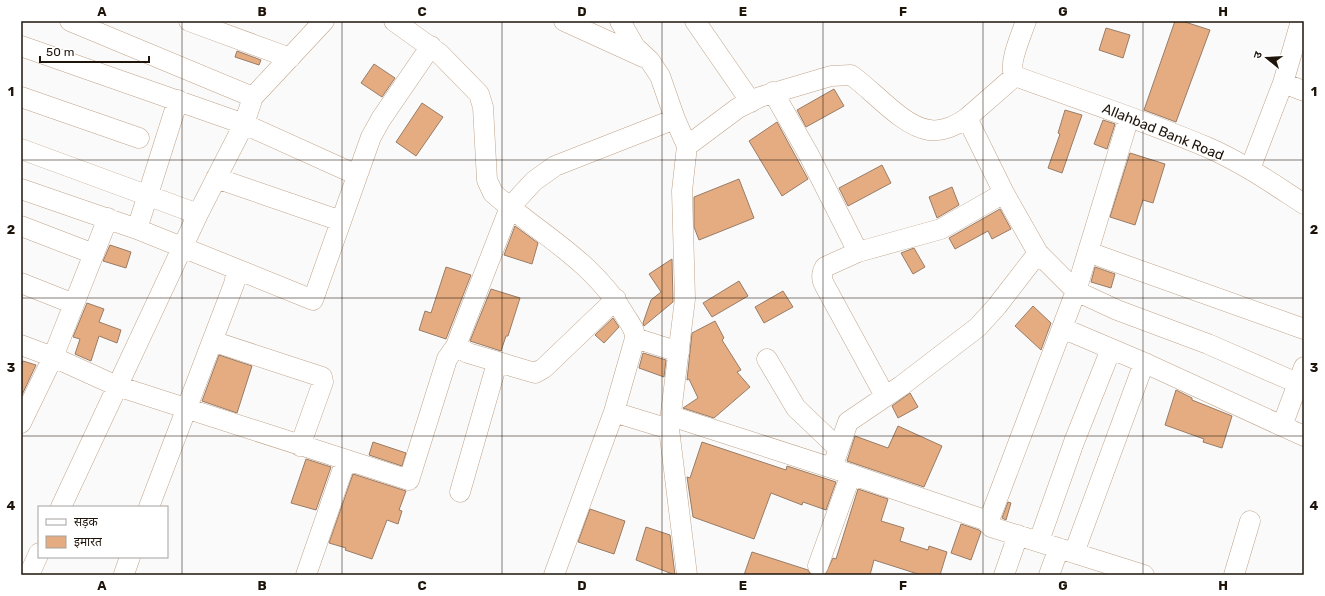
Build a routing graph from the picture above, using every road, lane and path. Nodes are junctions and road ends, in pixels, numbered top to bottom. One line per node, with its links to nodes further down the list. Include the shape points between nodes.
1 (70, 21): 19 (street)
2 (189, 21): 12 (street)
3 (324, 21): 12 (street)
4 (564, 21): 13 (street)
5 (620, 21): 13 (street, via 635,47)
6 (695, 21): 21 (street)
7 (1026, 21): 14 (street, via 1012,64 1012,73)
8 (1301, 21): 15 (street)
9 (398, 22): 11 (street)
10 (21, 46): 20 (street)
11 (431, 46): 30 (street, via 381,120); 36 (street, via 479,94 483,107 487,180 493,193)
12 (290, 58): 19 (street)
13 (650, 61): 24 (street, via 660,76)
14 (1015, 76): 22 (street, Allahbad Bank Road); 23 (street)
15 (1283, 84): 17 (street); 29 (street)
16 (773, 92): 21 (street); 23 (street, via 845,74 859,81 890,108 915,125 940,130); 43 (street, via 809,155)
17 (1304, 92)
18 (21, 97): 26 (street)
19 (253, 97): 25 (street)
20 (178, 100): 25 (street); 34 (street)
21 (751, 102): 27 (street, via 714,125)
22 (1129, 117): 29 (street, Allahbad Bank Road, via 1210,149); 44 (street)
23 (968, 118): 33 (street)
24 (675, 119): 27 (street); 36 (street, via 555,166 534,181)
25 (244, 124): 30 (street); 31 (street)
26 (139, 138)
27 (687, 146): 59 (street, via 682,191 685,299)
28 (21, 149): 34 (street)
29 (1250, 169): 35 (street, Allahbad Bank Road)
30 (357, 175): 39 (street)
31 (216, 178): 37 (street); 39 (street)
32 (21, 189): 38 (street)
33 (1004, 193): 43 (street, via 941,229); 45 (street)
34 (149, 195): 37 (street); 41 (street)
35 (1304, 204)
36 (510, 207): 50 (street, via 569,251); 57 (street)
37 (198, 214): 42 (street)
38 (108, 218): 41 (street); 46 (street)
39 (341, 221): 47 (street, via 314,300)
40 (21, 226): 46 (street)
41 (137, 229): 42 (street)
42 (182, 247): 47 (street); 65 (street)
43 (858, 252): 66 (street, via 825,267 822,280)
44 (1088, 252): 49 (street); 53 (street)
45 (1038, 253): 49 (street); 66 (street, via 978,327)
46 (94, 254): 51 (street)
47 (234, 268): 55 (street, via 234,284)
48 (21, 283): 51 (street)
49 (1076, 290): 52 (street); 64 (street, via 1117,310)
50 (616, 299): 54 (street, via 634,331); 62 (street, via 539,372 529,373)
51 (74, 304): 60 (street)
52 (1062, 328): 58 (street); 81 (street)
53 (1304, 329)
54 (635, 338): 59 (street); 90 (street, via 614,412)
55 (212, 341): 67 (street); 73 (street, via 322,377 323,382)
56 (21, 345): 60 (street)
57 (456, 346): 62 (street); 75 (street, via 447,358 409,480)
58 (1111, 349): 63 (street); 84 (street, via 1074,442)
59 (679, 352): 70 (street)
60 (53, 357): 65 (street); 69 (street)
61 (767, 359): 74 (street, via 796,408)
62 (497, 363): 78 (street)
63 (1144, 363): 71 (street); 85 (street)
64 (1302, 379): 71 (street)
65 (117, 386): 67 (street); 79 (street)
66 (884, 396): 74 (street, via 848,422)
67 (186, 410): 73 (street); 80 (street)
68 (620, 414): 70 (street)
69 (22, 419)
70 (670, 422): 76 (street); 91 (street)
71 (1282, 426): 72 (street)
72 (1304, 436)
73 (300, 446): 75 (street)
74 (838, 448): 76 (street)
75 (346, 460): 89 (street)
76 (832, 468): 77 (street)
77 (851, 474): 81 (street); 87 (street)
78 (460, 492)
79 (60, 506)
80 (149, 506)
81 (988, 521): 83 (street, via 991,527)
82 (1250, 521): 95 (street)
83 (1018, 535): 84 (street); 92 (street)
84 (1039, 542): 85 (street)
85 (1066, 550): 93 (street); 94 (street)
86 (38, 555): 88 (street)
87 (818, 566)
88 (29, 575)
89 (306, 575)
90 (554, 575)
91 (686, 575)
92 (1004, 575)
93 (1049, 575)
94 (1144, 575)
95 (1234, 575)

